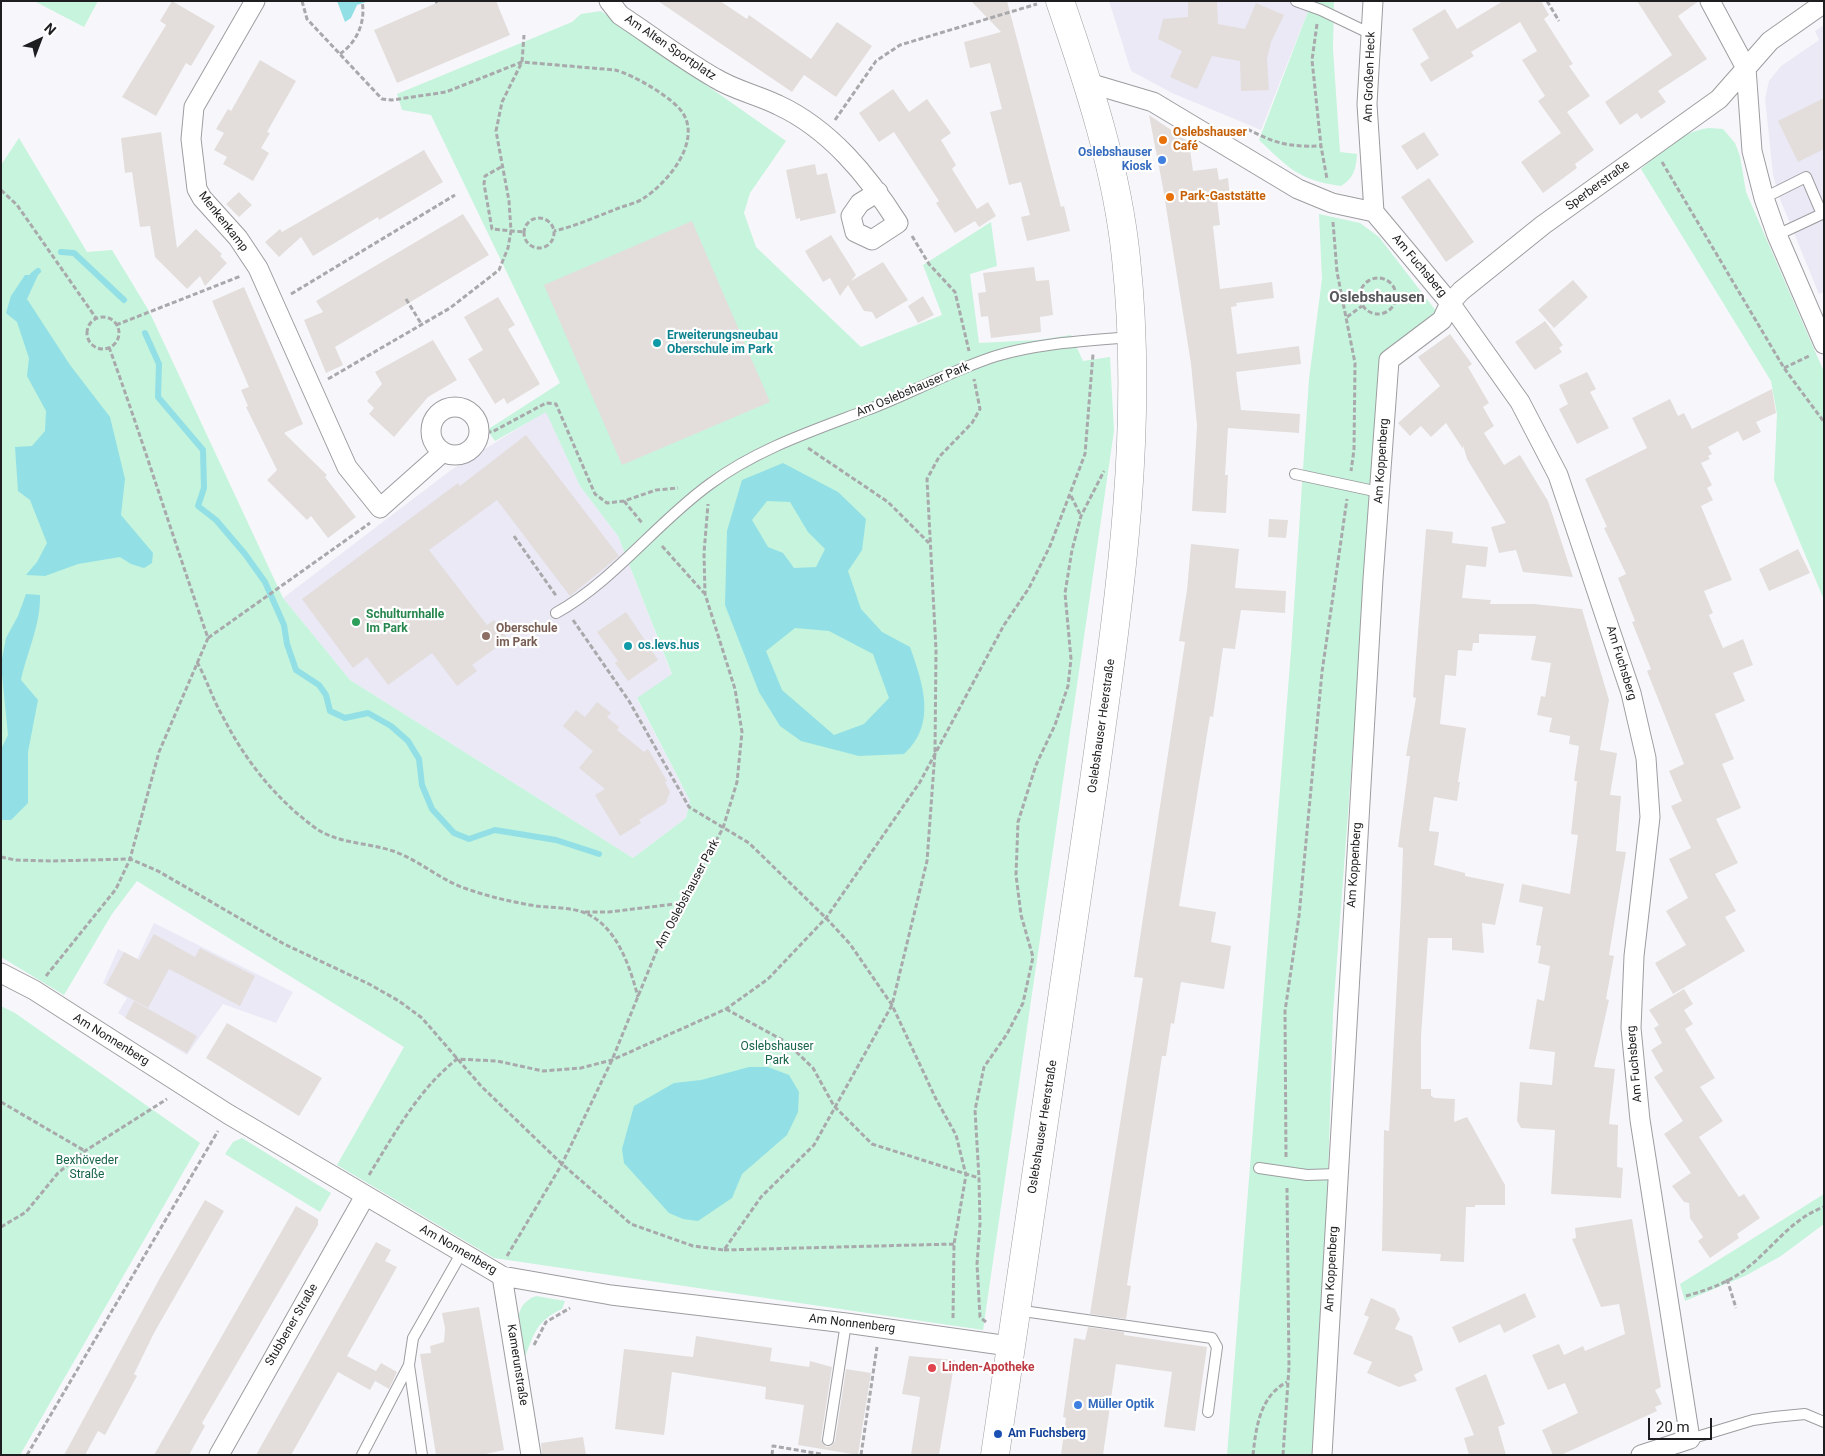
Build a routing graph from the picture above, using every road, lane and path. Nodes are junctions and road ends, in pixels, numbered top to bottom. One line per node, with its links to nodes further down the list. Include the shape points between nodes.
1 (255, 1): 40 (street, Menkenkamp, via 200,95 191,124 191,138 197,189 238,238 258,268)
2 (302, 1): 16 (path, via 307,19)
3 (362, 1): 16 (path, via 364,14 357,36)
4 (609, 1): 20 (street, Am Alten Sportplatz, via 620,15 716,79 780,106)
5 (1047, 1): 20 (path, via 900,45 876,61)
6 (1060, 1): 19 (main road, Oslebshauser Heerstraße)
7 (1296, 1): 12 (lane)
8 (1373, 1): 14 (street, Am Großen Heck)
9 (1547, 1): 13 (path)
10 (1710, 1): 18 (street)
11 (1824, 4): 18 (street, Sperberstraße, via 1770,41)
12 (1321, 10): 14 (lane); 21 (path, via 1312,60)
13 (1559, 21)
14 (1371, 34): 30 (street, Am Großen Heck, via 1367,104)
15 (524, 35): 17 (path)
16 (340, 54): 17 (path, via 382,99 392,100 446,92)
17 (522, 62): 24 (path, via 502,102 496,131); 34 (path, via 630,74 684,113 688,124 680,160 643,199)
18 (1746, 68): 22 (street, Sperberstraße, via 1719,99); 28 (street, via 1752,151)
19 (1089, 84): 23 (street, via 1153,102); 46 (main road, Oslebshauser Heerstraße, via 1111,169 1124,246)
20 (825, 135): 26 (street, Am Alten Sportplatz)
21 (1321, 146): 23 (path, via 1291,147 1272,142 1245,128); 29 (path)
22 (1653, 146): 39 (street, Sperberstraße, via 1543,225); 51 (path)
23 (1229, 148): 29 (street, via 1298,189)
24 (501, 166): 33 (path); 33 (path, via 485,176 484,184 492,229)
25 (1, 190): 43 (path, via 17,204)
26 (878, 192): 32 (street, Am Alten Sportplatz); 32 (street, via 860,202 851,216 855,232 872,240)
27 (455, 195): 40 (path)
28 (1764, 198): 31 (lane, via 1806,177); 36 (street)
29 (1332, 203): 30 (street); 42 (path, via 1337,272)
30 (1374, 212): 39 (street, Am Fuchsberg)
31 (1823, 214): 36 (lane)
32 (898, 223): 50 (path, via 912,236 929,264 955,292)
33 (511, 231): 35 (path); 45 (path, via 499,270)
34 (554, 231): 35 (path, via 550,222 537,218 528,223); 35 (path, via 552,241 538,248 528,242)
35 (524, 232)
36 (1777, 235): 49 (street)
37 (225, 283): 44 (path)
38 (406, 299): 45 (path)
39 (1450, 303): 61 (street, Am Koppenberg, via 1442,320 1389,360); 106 (street, Am Fuchsberg, via 1520,402 1558,475 1628,684 1646,758 1650,817 1634,956 1631,1028 1640,1120)
40 (274, 304): 52 (street, Menkenkamp)
41 (1362, 306): 41 (path, via 1372,314 1388,312 1396,296 1392,284 1380,278 1363,284 1360,290); 42 (path)
42 (1347, 317): 60 (path, via 1355,363 1354,450)
43 (96, 318): 44 (path, via 108,318); 48 (path, via 89,324 89,342 98,348)
44 (116, 325): 48 (path, via 118,338)
45 (422, 325): 52 (path)
46 (1132, 337): 47 (lane, Am Oslebshauser Park); 109 (main road, Oslebshauser Heerstraße, via 1130,491 1114,634)
47 (1095, 341): 50 (lane, Am Oslebshauser Park, via 1015,352); 62 (path, via 1090,364 1085,454)
48 (109, 347): 71 (path, via 138,424 160,500)
49 (1820, 349): 51 (path)
50 (972, 366): 55 (lane, Am Oslebshauser Park); 68 (path, via 980,409 972,423 939,457 927,479)
51 (1784, 368): 53 (path)
52 (312, 388): 64 (street, Menkenkamp, via 347,466)
53 (1824, 422)
54 (479, 431): 56 (street, via 478,439 467,452 458,455); 56 (street, via 474,417 468,412 455,408 446,410 434,421 432,429 435,444); 63 (path, via 492,432 546,403 556,404 595,494 607,502)
55 (795, 438): 59 (lane, Am Oslebshauser Park, via 740,462); 68 (path, via 888,502)
56 (443, 452): 64 (street)
57 (1105, 468): 65 (path)
58 (1295, 474): 60 (lane)
59 (708, 485): 63 (path, via 656,490); 66 (lane, Am Oslebshauser Park); 69 (path, Am Oslebshauser Park)
60 (1349, 485): 61 (lane); 94 (path, via 1322,672 1299,916 1285,1011)
61 (1379, 492): 95 (street, Am Koppenberg)
62 (1071, 495): 65 (path); 73 (path, via 1029,588 1004,626)
63 (624, 501): 66 (path)
64 (380, 508): 71 (path, via 370,523)
65 (1081, 516): 97 (path, via 1065,593 1071,659 1068,686 1055,726 1036,765 1018,822 1016,875 1021,915 1033,956 1023,1002 1008,1034 984,1067 975,1110)
66 (652, 535): 69 (path); 70 (lane, Am Oslebshauser Park, via 622,563)
67 (514, 536): 70 (path)
68 (929, 543): 73 (path, via 936,650)
69 (705, 594): 74 (path, Am Oslebshauser Park, via 735,689 742,732 737,782)
70 (561, 610): 74 (path, via 629,701 689,808)
71 (208, 638): 72 (path)
72 (197, 662): 76 (path, via 159,752); 78 (path, via 228,727 255,770 315,828 343,841 395,852 461,887 491,897)
73 (935, 752): 79 (path, via 920,782); 83 (path, via 927,861)
74 (723, 828): 77 (path, Am Oslebshauser Park); 79 (path, via 749,843)
75 (1, 857): 76 (path, via 52,861)
76 (130, 859): 81 (path, via 116,889); 85 (path, via 158,871 284,944 399,1001 422,1018)
77 (683, 903): 78 (path); 82 (path, Am Oslebshauser Park, via 659,945)
78 (584, 912): 82 (path, via 606,929 616,943 631,973)
79 (826, 918): 83 (path, via 850,944); 84 (path, via 768,979)
80 (1, 973): 81 (street, Am Nonnenberg)
81 (34, 990): 87 (street, Am Nonnenberg)
82 (638, 997): 86 (path, Am Oslebshauser Park)
83 (892, 1005): 89 (path); 96 (path, via 956,1135)
84 (726, 1009): 86 (path); 89 (path, via 786,1042 812,1068)
85 (457, 1059): 86 (path, via 497,1061 543,1071 581,1068); 92 (path); 98 (path, via 438,1074 409,1109 369,1175)
86 (612, 1060): 92 (path, Am Oslebshauser Park)
87 (186, 1087): 90 (street, Am Nonnenberg); 91 (path)
88 (1, 1102): 91 (path)
89 (834, 1106): 96 (path, via 872,1144); 102 (path, via 814,1146 761,1197)
90 (228, 1114): 98 (street, Am Nonnenberg); 122 (path)
91 (85, 1151): 100 (path, via 58,1173 26,1212)
92 (562, 1164): 102 (path, via 631,1224 692,1246); 104 (path, Am Oslebshauser Park, via 508,1250)
93 (1259, 1168): 94 (lane)
94 (1286, 1172): 95 (lane); 116 (path)
95 (1338, 1174): 132 (street, Am Koppenberg)
96 (966, 1175): 97 (path); 101 (path)
97 (979, 1178): 113 (path, via 977,1264 980,1317)
98 (365, 1196): 103 (street, Am Nonnenberg); 123 (street, Stubbener Straße)
99 (1824, 1207): 105 (path, via 1794,1222 1739,1274)
100 (1, 1227)
101 (954, 1244): 102 (path); 112 (path)
102 (724, 1250)
103 (462, 1252): 104 (street, Am Nonnenberg); 114 (lane, via 413,1338)
104 (502, 1276): 110 (street, Am Nonnenberg, via 611,1295); 115 (street, Kamerunstraße)
105 (1727, 1279): 106 (path, via 1685,1297); 108 (path)
106 (1667, 1299): 119 (street, Am Fuchsberg)
107 (574, 1307): 115 (path, via 546,1322)
108 (1736, 1308)
109 (1015, 1310): 113 (main road, Oslebshauser Heerstraße); 117 (lane, via 1212,1338 1217,1347)
110 (846, 1323): 111 (street, Am Nonnenberg); 120 (lane)
111 (880, 1328): 112 (street, Am Nonnenberg); 128 (path)
112 (953, 1337): 113 (street, Am Nonnenberg)
113 (1010, 1346): 129 (main road, Oslebshauser Heerstraße)
114 (409, 1365): 124 (lane); 125 (lane)
115 (519, 1374): 121 (street, Kamerunstraße)
116 (1288, 1382): 130 (path, via 1276,1388 1266,1401); 131 (path)
117 (1208, 1412)
118 (1824, 1422): 119 (lane, via 1805,1414 1774,1417)
119 (1690, 1439): 133 (street)
120 (828, 1440)
121 (527, 1454)
122 (27, 1455)
123 (218, 1455)
124 (362, 1455)
125 (422, 1455)
126 (772, 1455): 127 (path, via 773,1446)
127 (826, 1455)
128 (861, 1455)
129 (995, 1455)
130 (1253, 1455)
131 (1283, 1455)
132 (1322, 1455)
133 (1641, 1455)

